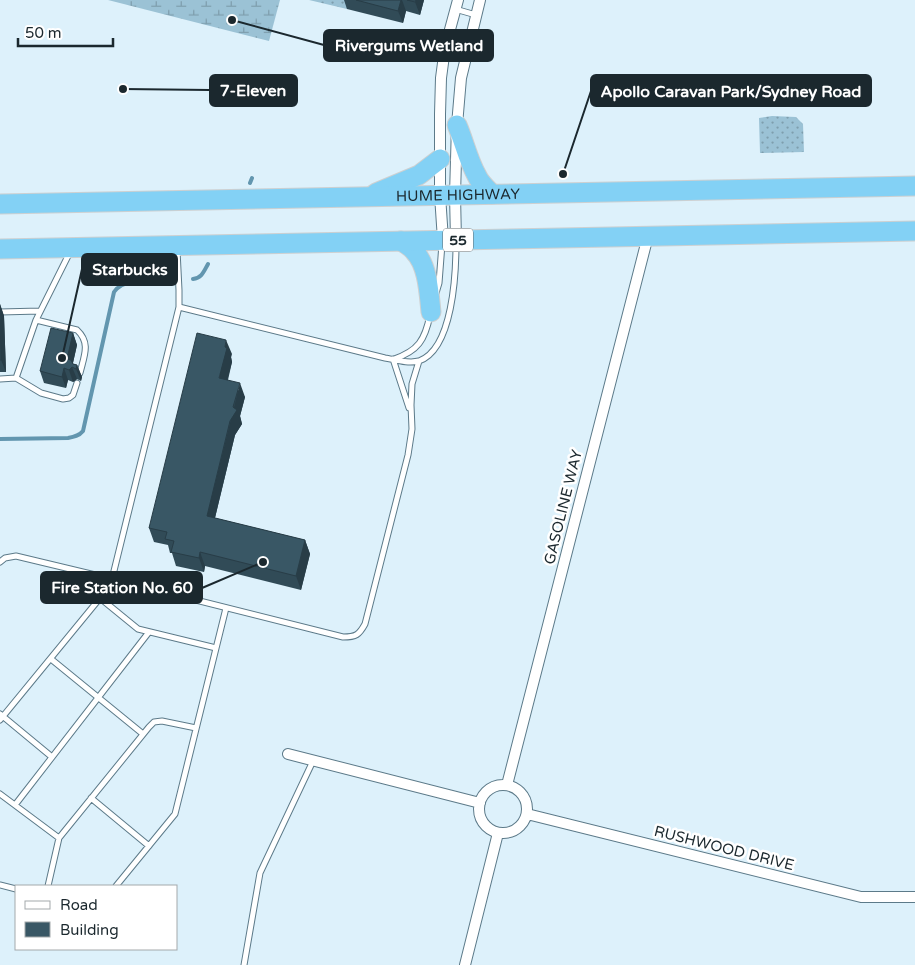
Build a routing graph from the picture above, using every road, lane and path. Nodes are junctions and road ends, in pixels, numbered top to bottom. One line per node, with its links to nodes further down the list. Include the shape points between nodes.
1 (480, 0): 3 (street)
2 (456, 4): 3 (lane); 5 (street, via 444,48)
3 (476, 15): 4 (street, via 461,78)
4 (457, 124): 7 (highway, via 477,178); 8 (street)
5 (440, 159): 8 (street); 9 (highway, via 419,175)
6 (915, 186): 7 (highway, HUME HIGHWAY)
7 (492, 194): 8 (highway, HUME HIGHWAY)
8 (448, 195): 9 (highway, HUME HIGHWAY); 13 (street); 13 (street)
9 (368, 196): 10 (highway, HUME HIGHWAY)
10 (0, 204)
11 (915, 231): 12 (highway, 55)
12 (648, 236): 13 (highway, 55); 44 (street, GASOLINE WAY)
13 (449, 240): 14 (highway, 55); 21 (lane); 24 (lane, via 456,270 445,326 432,352)
14 (402, 241): 15 (highway, 55); 21 (highway, via 422,262)
15 (177, 245): 16 (highway, 55); 18 (lane)
16 (73, 248): 17 (highway, 55); 19 (lane)
17 (0, 249)
18 (179, 307): 23 (lane); 31 (lane)
19 (40, 311): 20 (lane); 22 (lane)
20 (0, 312)
21 (431, 312): 23 (lane, via 428,329 419,344 414,350)
22 (36, 320): 25 (lane, via 81,334 86,344); 26 (lane)
23 (393, 359): 24 (lane); 29 (lane)
24 (419, 361): 29 (lane, via 412,384)
25 (80, 373)
26 (16, 378): 27 (lane); 28 (lane, via 41,393 63,399 73,395)
27 (0, 379)
28 (78, 383)
29 (412, 418): 33 (lane, via 408,455 360,634 343,637)
30 (0, 562): 31 (lane, via 16,556)
31 (112, 579): 32 (lane); 33 (lane)
32 (100, 598): 34 (lane, via 138,629); 36 (lane)
33 (226, 608): 35 (lane)
34 (149, 632): 35 (lane); 37 (lane)
35 (216, 648): 39 (lane)
36 (51, 659): 37 (lane); 38 (lane)
37 (98, 697): 40 (lane); 42 (lane)
38 (1, 717): 42 (lane)
39 (196, 728): 40 (lane, via 162,721 154,722); 52 (lane, via 175,814)
40 (143, 734): 46 (lane)
41 (288, 754): 43 (street)
42 (52, 757): 48 (lane)
43 (314, 760): 47 (street); 58 (lane, via 260,873)
44 (507, 785): 47 (street, via 487,791); 49 (street, via 521,792)
45 (0, 794): 48 (lane)
46 (91, 798): 51 (lane); 52 (lane)
47 (480, 803): 50 (street, via 479,811 485,825)
48 (15, 805): 51 (lane)
49 (527, 814): 50 (street, via 513,831); 57 (street, RUSHWOOD DRIVE, via 861,897)
50 (498, 833): 59 (street)
51 (59, 838): 54 (lane)
52 (149, 846): 55 (lane)
53 (0, 884): 56 (lane)
54 (48, 885)
55 (117, 885)
56 (15, 889)
57 (915, 897)
58 (244, 965)
59 (465, 965)

